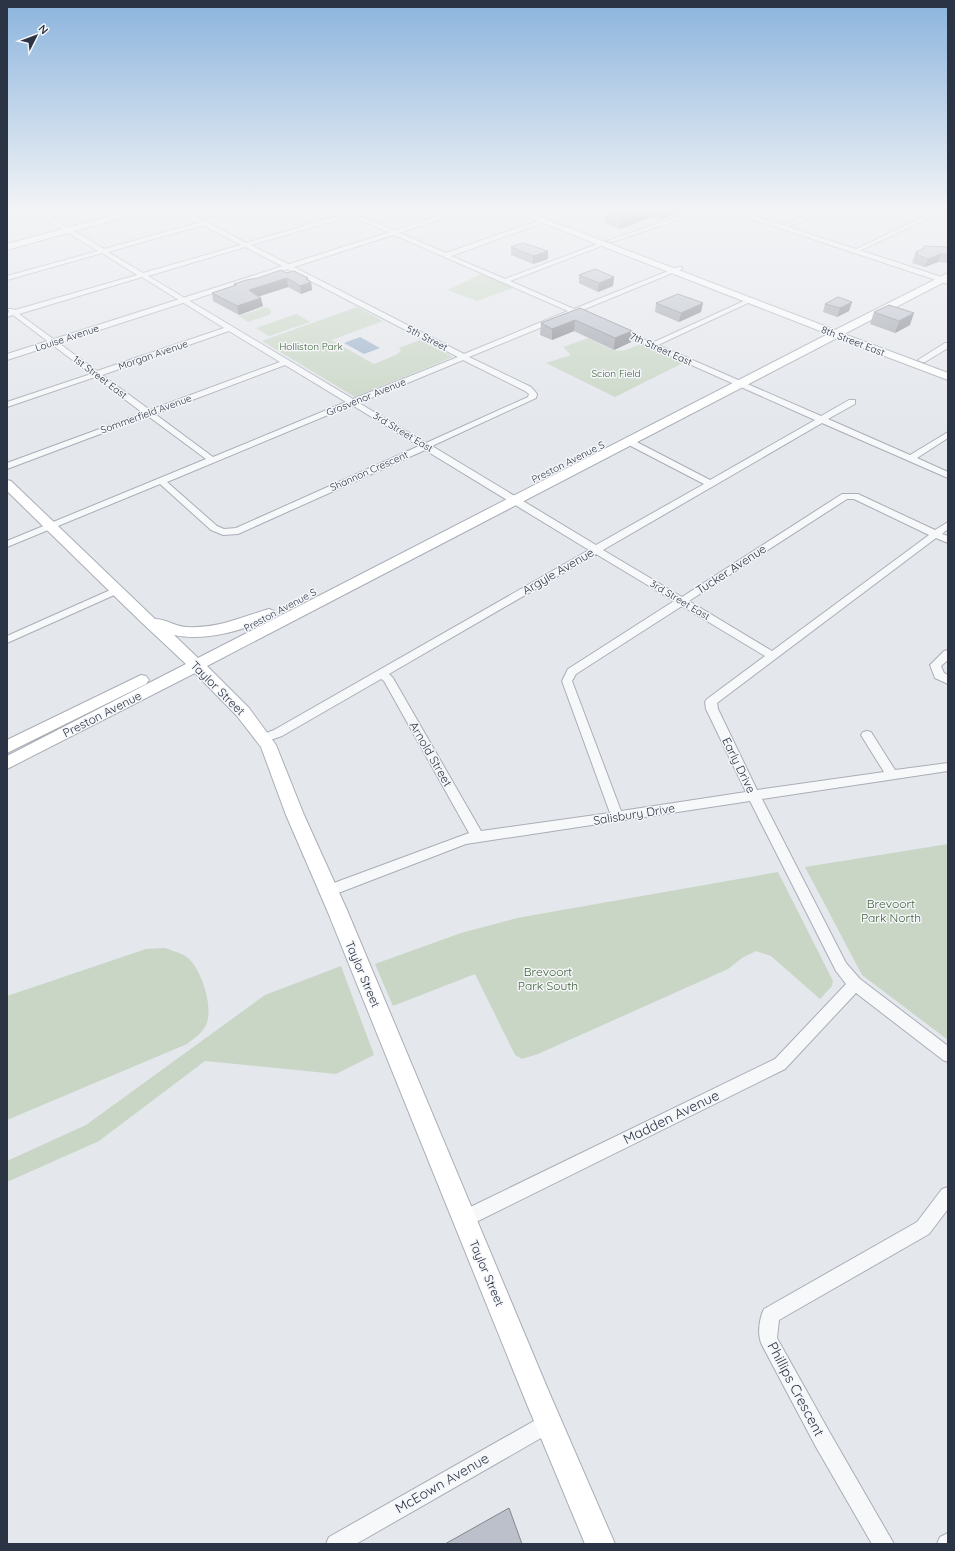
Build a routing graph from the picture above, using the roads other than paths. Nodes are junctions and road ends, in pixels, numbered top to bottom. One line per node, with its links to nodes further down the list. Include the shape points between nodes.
1 (119, 281): 13 (street)
2 (153, 281): 10 (street, 3rd Street East)
3 (244, 281): 10 (street, Louise Avenue)
4 (317, 281): 22 (street, 5th Street)
5 (505, 281): 12 (street)
6 (646, 281): 12 (street, Grosvenor Avenue)
7 (704, 281): 11 (main road, 8th Street East)
8 (708, 281): 17 (main road, 8th Street East)
9 (934, 281): 17 (main road, Preston Avenue S)
10 (185, 300): 16 (street, 3rd Street East); 18 (street, Louise Avenue)
11 (748, 301): 17 (main road, 8th Street East); 19 (street)
12 (574, 311): 14 (street); 22 (street, Grosvenor Avenue)
13 (9, 312): 18 (street, 1st Street East)
14 (594, 320)
15 (608, 326): 19 (street, 7th Street East)
16 (230, 328): 24 (street, 3rd Street East); 26 (street, Morgan Avenue)
17 (835, 330): 23 (main road, 8th Street East); 27 (main road, 8th Street East); 28 (main road, Preston Avenue S)
18 (52, 342): 21 (street, Louise Avenue); 26 (street, 1st Street East)
19 (652, 345): 28 (street, 7th Street East)
20 (948, 345): 23 (street)
21 (7, 357)
22 (463, 357): 30 (street, Grosvenor Avenue); 36 (street, Shannon Crescent, via 528,389 533,394 532,398)
23 (922, 360): 25 (main road, 8th Street East)
24 (286, 362): 30 (street, 3rd Street East); 32 (street, Sommerfield Avenue)
25 (948, 370)
26 (96, 374): 31 (street, Morgan Avenue); 32 (street, 1st Street East)
27 (948, 377)
28 (735, 382): 33 (street, 7th Street East); 35 (main road, Preston Avenue S); 44 (main road, Preston Avenue S)
29 (852, 402): 33 (street, Argyle Avenue)
30 (353, 403): 36 (street, 3rd Street East); 38 (street, Grosvenor Avenue)
31 (7, 405)
32 (148, 413): 38 (street, 1st Street East); 39 (street, Sommerfield Avenue)
33 (821, 420): 37 (street, 7th Street East); 42 (street, Argyle Avenue)
34 (948, 434): 37 (street)
35 (628, 441): 42 (street); 44 (main road, Preston Avenue S)
36 (425, 446): 41 (street, Shannon Crescent, via 238,531 223,532 214,528); 44 (street, 3rd Street East)
37 (910, 459): 40 (street, 7th Street East)
38 (212, 460): 41 (street, Grosvenor Avenue)
39 (7, 466)
40 (948, 476)
41 (161, 481): 46 (street, Grosvenor Avenue)
42 (709, 483): 50 (street, Argyle Avenue)
43 (7, 484): 46 (main road, Taylor Street)
44 (509, 497): 50 (street, 3rd Street East); 53 (main road, Preston Avenue S); 58 (main road, Preston Avenue S)
45 (948, 525): 47 (street, Early Drive)
46 (51, 526): 49 (street, Grosvenor Avenue); 51 (main road, Taylor Street)
47 (935, 534): 48 (street, Tucker Avenue); 52 (street, Tucker Avenue, via 855,496 845,496); 57 (street, Early Drive)
48 (948, 540)
49 (7, 544)
50 (596, 549): 52 (street, 3rd Street East); 59 (street, Argyle Avenue)
51 (117, 590): 54 (main road, Taylor Street); 55 (street)
52 (682, 601): 57 (street, 3rd Street East); 68 (street, Tucker Avenue, via 572,672 567,681)
53 (269, 614): 54 (main road, via 245,624 208,632 175,630); 58 (main road, Preston Avenue S)
54 (144, 618): 58 (main road, Taylor Street)
55 (7, 640)
56 (948, 654): 60 (street, via 935,665 939,675)
57 (772, 656): 67 (street, Early Drive, via 711,702 712,709)
58 (192, 661): 62 (main road, Taylor Street, via 239,707); 63 (main road, Preston Avenue); 64 (main road, Preston Avenue)
59 (382, 674): 62 (street, Argyle Avenue, via 278,733); 69 (street, Arnold Street, via 388,678)
60 (948, 680)
61 (867, 735): 66 (street)
62 (264, 738): 70 (main road, Taylor Street)
63 (7, 747)
64 (7, 763)
65 (948, 767): 66 (street, Salisbury Drive)
66 (892, 775): 67 (street, Salisbury Drive)
67 (754, 796): 68 (street, Salisbury Drive); 71 (street, Early Drive, via 841,967)
68 (617, 816): 69 (street, Salisbury Drive)
69 (477, 837): 70 (street, Salisbury Drive)
70 (328, 890): 74 (main road, Taylor Street)
71 (855, 984): 72 (street, Early Drive); 74 (street, Madden Avenue, via 780,1064)
72 (948, 1055)
73 (948, 1196): 78 (street, Phillips Crescent, via 923,1228 770,1315 768,1339)
74 (464, 1219): 75 (main road, Taylor Street)
75 (548, 1423): 76 (street, McEown Avenue); 77 (main road, Taylor Street)
76 (336, 1544)
77 (600, 1544)
78 (884, 1544)

